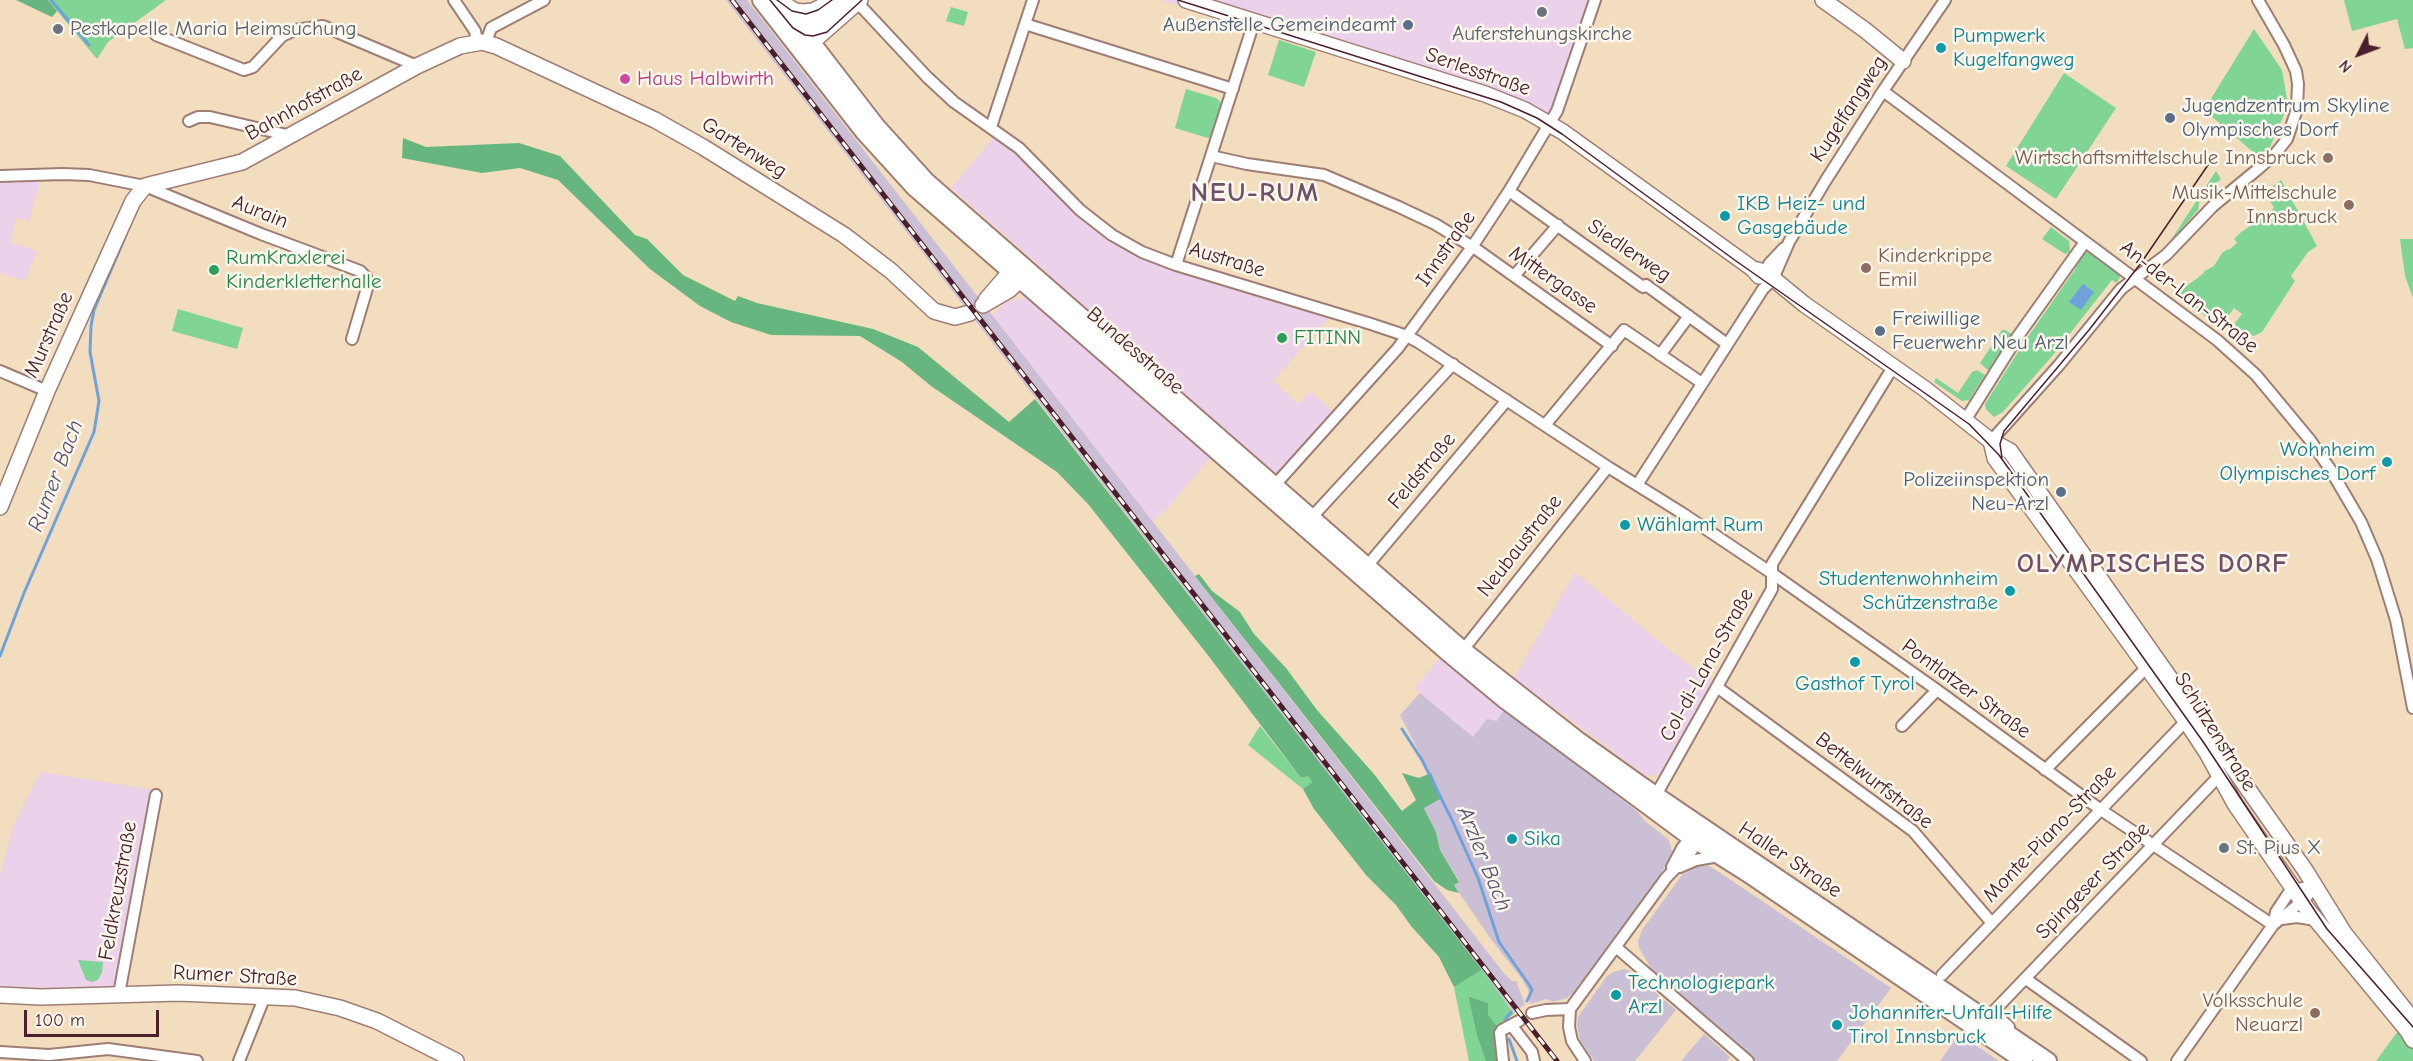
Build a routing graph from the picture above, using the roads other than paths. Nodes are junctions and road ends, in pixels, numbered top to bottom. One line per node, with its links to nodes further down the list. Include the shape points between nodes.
1 (454, 0): 18 (street)
2 (544, 0): 18 (street, via 490,28)
3 (761, 0): 17 (main road, Bundesstraße)
4 (779, 0): 5 (street, via 795,11 806,12); 17 (main road, Bundesstraße)
5 (835, 0)
6 (841, 0): 17 (street)
7 (1033, 0): 15 (street)
8 (1186, 0): 14 (street, Serlesstraße)
9 (1596, 0): 24 (street, Innstraße)
10 (1823, 0): 19 (street)
11 (1945, 0): 19 (street, Kugelfangweg)
12 (2258, 0): 38 (street, via 2288,52 2298,84 2297,109 2287,139 2166,255)
13 (857, 1): 17 (street); 25 (street, Austraße, via 927,77 954,102)
14 (1254, 22): 21 (street); 24 (street, Serlesstraße, via 1502,100)
15 (1025, 24): 21 (street); 25 (street)
16 (156, 35): 20 (street, via 244,70 253,67 282,36 323,26)
17 (803, 40): 35 (main road, Bundesstraße, via 864,132 898,171)
18 (482, 43): 20 (street, Bahnhofstraße, via 460,45); 39 (street, Gartenweg, via 631,107 703,147 859,245 934,311 955,317)
19 (1903, 62): 22 (street, Kugelfangweg)
20 (417, 66): 26 (street, Bahnhofstraße)
21 (1233, 90): 27 (street)
22 (1883, 91): 32 (street, An-der-Lan-Straße); 37 (street, Kugelfangweg)
23 (189, 121): 26 (street, via 210,117)
24 (1550, 124): 30 (street, Innstraße); 37 (street, Serlesstraße)
25 (992, 127): 34 (street, Austraße, via 1106,231 1142,252)
26 (292, 136): 29 (street, Bahnhofstraße, via 242,162)
27 (1211, 156): 33 (street, Mittergasse, via 1324,175 1417,215); 34 (street)
28 (0, 176): 29 (street, Aurain, via 89,175)
29 (145, 186): 42 (street, Aurain, via 360,271 368,285); 50 (street, Murstraße, via 133,201)
30 (1509, 191): 31 (street, Siedlerweg); 33 (street, Innstraße)
31 (1558, 225): 36 (street); 40 (street, Siedlerweg)
32 (2085, 242): 38 (street, An-der-Lan-Straße); 52 (street, via 2018,336)
33 (1472, 247): 36 (street, Mittergasse); 41 (street, Innstraße)
34 (1176, 265): 41 (street, Austraße)
35 (1018, 273): 57 (main road, Bundesstraße); 66 (main road, Bundesstraße, via 1446,651)
36 (1514, 276): 44 (street, Mittergasse)
37 (1764, 279): 43 (street, Kugelfangweg); 47 (street, Schützenstraße)
38 (2134, 279): 54 (street, via 2121,289); 67 (street, An-der-Lan-Straße, via 2242,361 2328,466 2361,522 2384,579)
39 (970, 313)
40 (1689, 316): 43 (street, Siedlerweg); 45 (street)
41 (1407, 336): 46 (street, Austraße); 57 (street, Innstraße)
42 (352, 339)
43 (1727, 344): 49 (street, Kugelfangweg)
44 (1612, 346): 45 (street, via 1624,330); 53 (street)
45 (1660, 355): 49 (street)
46 (1453, 364): 51 (street, Austraße); 59 (street)
47 (1893, 367): 52 (street, Schützenstraße); 61 (street, Col-di-Lana-Straße, via 1772,564)
48 (0, 371): 50 (street)
49 (1702, 383): 56 (street, Kugelfangweg)
50 (47, 391): 58 (street, Murstraße)
51 (1507, 400): 53 (street, Austraße); 60 (street, Feldstraße)
52 (1966, 419): 54 (street, Schützenstraße)
53 (1545, 425): 55 (street, Austraße)
54 (1991, 441): 63 (street, Schützenstraße, via 1995,458); 79 (street, Schützenstraße, via 2010,450)
55 (1608, 467): 56 (street, Austraße); 62 (street, Neubaustraße)
56 (1636, 484): 61 (street, Pontlatzer Straße)
57 (1274, 486): 59 (main road, Bundesstraße)
58 (0, 507)
59 (1311, 518): 60 (main road, Bundesstraße)
60 (1367, 566): 62 (main road, Bundesstraße)
61 (1773, 574): 64 (street, Col-di-Lana-Straße, via 1772,589); 65 (street, Pontlatzer Straße)
62 (1463, 650): 66 (main road, Bundesstraße)
63 (2147, 667): 68 (street, Schützenstraße); 70 (street)
64 (1717, 687): 73 (street, Col-di-Lana-Straße); 82 (street, Bettelwurfstraße, via 1913,831)
65 (1937, 690): 69 (street); 70 (street, Pontlatzer Straße)
66 (1514, 699): 73 (main road, Haller Straße); 75 (main road, Haller Straße)
67 (2413, 708)
68 (2186, 721): 71 (street, Schützenstraße); 74 (street, Monte-Piano-Straße)
69 (1902, 726)
70 (2045, 770): 74 (street, Pontlatzer Straße)
71 (2220, 775): 76 (street, Spingeser Straße); 80 (street, Schützenstraße, via 2235,804)
72 (156, 795): 87 (street, Feldkreuzstraße)
73 (1656, 795): 75 (main road, Haller Straße)
74 (2101, 810): 76 (street, Pontlatzer Straße); 82 (street, Monte-Piano-Straße)
75 (1697, 836): 77 (main road, Haller Straße); 78 (street); 95 (main road, Haller Straße)
76 (2154, 845): 83 (street, Pontlatzer Straße); 86 (street, Spingeser Straße)
77 (1719, 856): 78 (street, via 1696,860); 103 (main road, Haller Straße)
78 (1670, 874): 84 (street)
79 (2315, 885): 80 (street); 93 (street, Schützenstraße)
80 (2298, 895): 81 (street, Schützenstraße); 83 (street)
81 (2316, 920): 83 (street, via 2297,917); 93 (street, Schützenstraße)
82 (1991, 922): 85 (street, Monte-Piano-Straße)
83 (2276, 923): 105 (street)
84 (1617, 948): 90 (street); 102 (street)
85 (1942, 975)
86 (2026, 979): 91 (street, Spingeser Straße); 104 (street)
87 (119, 994): 88 (street, Rumer Straße); 89 (street, Rumer Straße)
88 (0, 995)
89 (265, 996): 97 (street); 98 (street, Rumer Straße, via 295,998 357,1013)
90 (1570, 1009): 92 (street); 101 (street, via 1572,1041)
91 (1993, 1012): 95 (street, Haller Straße)
92 (1532, 1013)
93 (2412, 1031)
94 (0, 1052): 96 (street, via 49,1055 114,1050)
95 (2045, 1059)
96 (197, 1061)
97 (239, 1061)
98 (456, 1061)
99 (1503, 1061): 100 (street, via 1500,1033 1516,1023)
100 (1534, 1061)
101 (1585, 1061)
102 (1748, 1061)
103 (2024, 1061)
104 (2141, 1061)
105 (2177, 1061)

